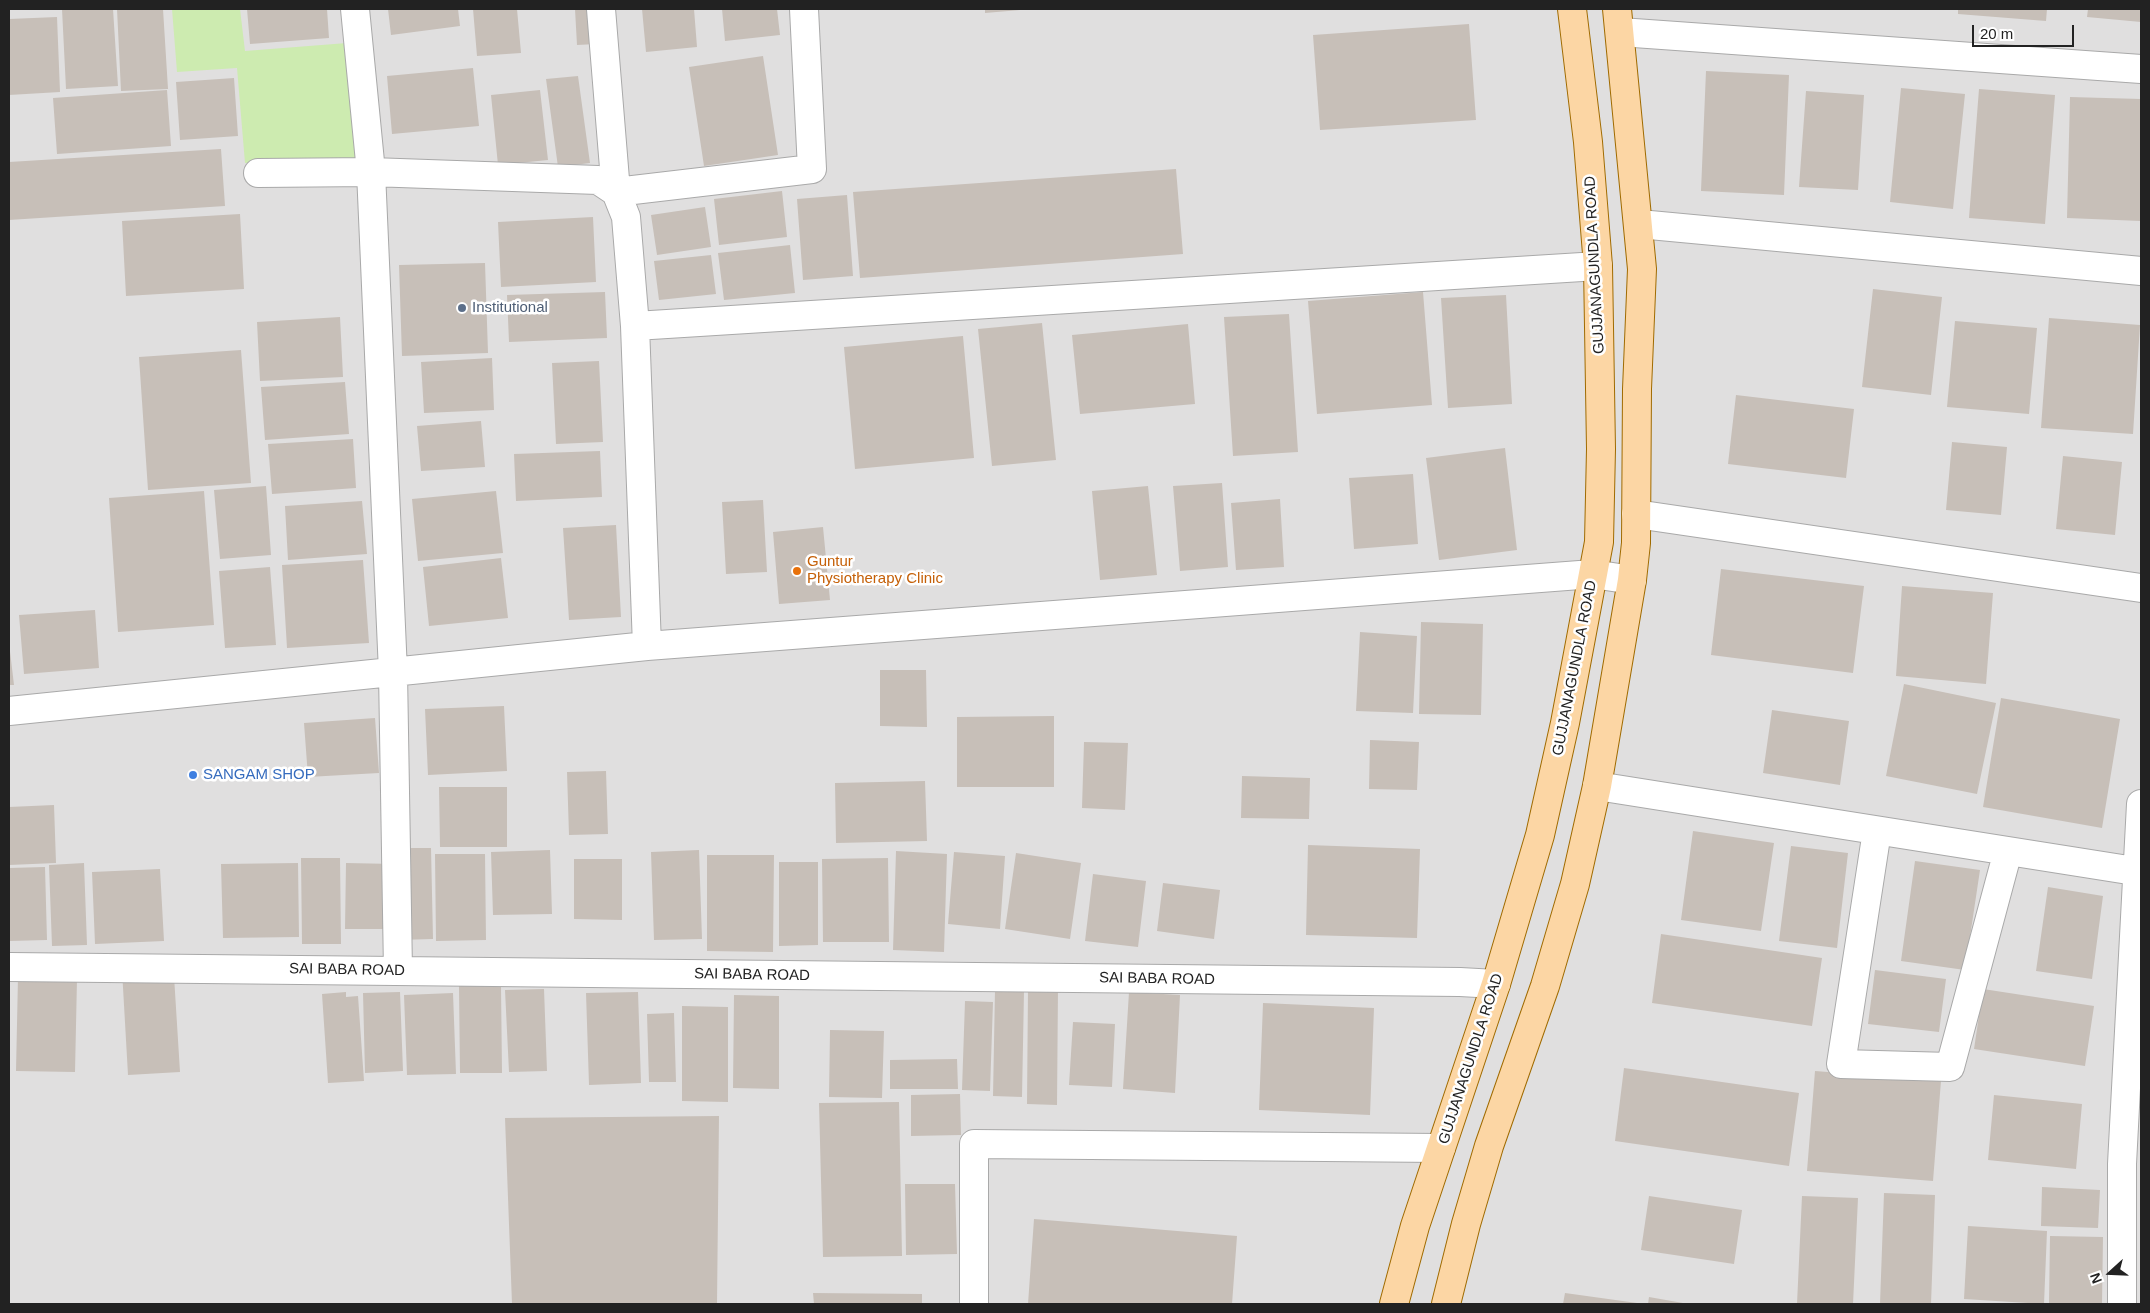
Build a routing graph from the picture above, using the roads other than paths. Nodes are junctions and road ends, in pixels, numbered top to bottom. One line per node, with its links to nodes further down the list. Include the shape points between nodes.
1 (355, 9): 7 (street)
2 (601, 9): 9 (street)
3 (804, 9): 9 (street, via 812,169)
4 (1572, 9): 11 (main road, GUJJANAGUNDLA ROAD, via 1588,142)
5 (1618, 20): 6 (street); 10 (main road)
6 (2141, 69)
7 (371, 172): 8 (street); 9 (street, via 598,180); 19 (street)
8 (258, 173)
9 (616, 192): 13 (street, via 626,217)
10 (1639, 224): 12 (street); 14 (main road, via 1642,269)
11 (1598, 266): 13 (street); 15 (main road, GUJJANAGUNDLA ROAD, via 1599,542)
12 (2141, 271)
13 (635, 326): 18 (street)
14 (1636, 514): 16 (main road); 17 (street)
15 (1593, 574): 16 (street); 18 (street); 28 (main road, GUJJANAGUNDLA ROAD, via 1540,835)
16 (1632, 580): 21 (main road)
17 (2141, 588)
18 (646, 646): 19 (street)
19 (393, 672): 20 (street); 27 (street)
20 (9, 710)
21 (1597, 786): 23 (street); 33 (main road, via 1575,884 1545,986 1489,1146)
22 (2141, 804): 25 (street)
23 (1877, 831): 24 (street); 24 (street, via 1841,1064 1950,1066)
24 (2008, 851): 25 (street)
25 (2139, 872): 30 (street)
26 (9, 967): 27 (street, SAI BABA ROAD)
27 (398, 971): 28 (street, SAI BABA ROAD)
28 (1496, 984): 29 (main road, GUJJANAGUNDLA ROAD)
29 (1441, 1148): 31 (street, via 974,1144); 32 (main road, GUJJANAGUNDLA ROAD)
30 (2132, 1164): 34 (street)
31 (974, 1304)
32 (1394, 1304)
33 (1446, 1304)
34 (2122, 1304)

